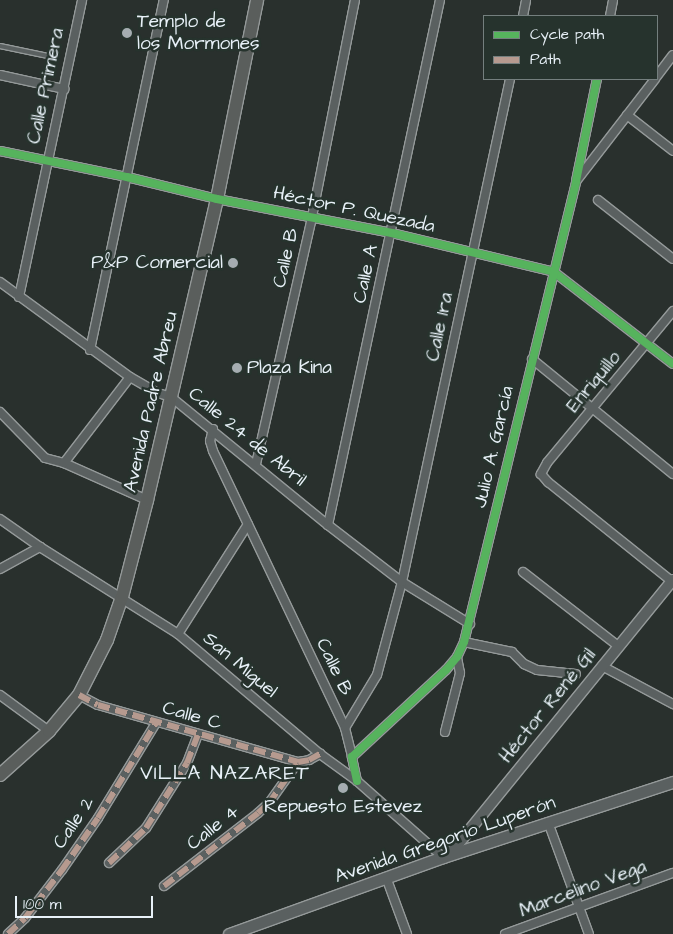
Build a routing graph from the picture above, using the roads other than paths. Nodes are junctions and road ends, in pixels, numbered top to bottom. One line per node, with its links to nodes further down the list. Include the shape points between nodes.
1 (82, 0): 18 (street, Calle Primera)
2 (164, 0): 23 (street)
3 (257, 0): 25 (main road, Avenida Padre Abreu)
4 (355, 0): 27 (street, Calle B)
5 (440, 0): 28 (street, Calle A)
6 (526, 0): 8 (street)
7 (613, 0): 9 (street)
8 (523, 15)
9 (610, 15)
10 (0, 46): 12 (lane)
11 (673, 55): 13 (street)
12 (53, 56)
13 (658, 74)
14 (0, 75): 18 (street)
15 (510, 80): 29 (street, Calle 1ra)
16 (597, 80): 24 (street, Julio A. García)
17 (654, 80): 19 (street)
18 (64, 89): 22 (street, Calle Primera)
19 (627, 115): 21 (street); 24 (street)
20 (0, 151): 22 (street, Héctor P. Quezada)
21 (673, 151)
22 (46, 161): 23 (street, Héctor P. Quezada); 33 (street, Calle Primera)
23 (127, 177): 25 (street, Héctor P. Quezada); 36 (street)
24 (576, 181): 31 (street, Julio A. García)
25 (217, 199): 27 (street, Héctor P. Quezada); 40 (main road, Avenida Padre Abreu)
26 (598, 200): 30 (street)
27 (312, 217): 28 (street, Héctor P. Quezada); 45 (street, Calle B)
28 (392, 233): 29 (street, Héctor P. Quezada); 50 (street, Calle A)
29 (473, 252): 31 (street, Héctor P. Quezada); 55 (street, Calle 1ra)
30 (673, 259)
31 (554, 272): 35 (street, Héctor P. Quezada); 37 (street, Julio A. García)
32 (0, 282): 33 (street, Calle 24 de Abril)
33 (19, 297): 36 (street, Calle 24 de Abril)
34 (673, 311): 35 (street, Enriquillo)
35 (647, 343): 38 (street, Héctor P. Quezada); 41 (street, Enriquillo)
36 (90, 350): 39 (street, Calle 24 de Abril)
37 (532, 359): 41 (street); 57 (street, Julio A. García)
38 (673, 364)
39 (130, 377): 40 (street, Calle 24 de Abril); 44 (street)
40 (171, 397): 43 (street, Calle 24 de Abril); 47 (main road, Avenida Padre Abreu)
41 (593, 408): 46 (street); 54 (street, Enriquillo, via 546,463 541,474)
42 (0, 412): 44 (street, via 45,458)
43 (213, 429): 45 (street, Calle 24 de Abril); 49 (street, Calle B, via 212,451)
44 (64, 463): 47 (street)
45 (256, 464): 50 (street, Calle 24 de Abril)
46 (673, 474)
47 (147, 500): 56 (main road, Avenida Padre Abreu)
48 (0, 519): 51 (street, San Miguel)
49 (248, 524): 58 (street); 68 (street, Calle B)
50 (328, 525): 55 (street, Calle 24 de Abril)
51 (40, 547): 52 (street); 56 (street, San Miguel)
52 (0, 569)
53 (523, 572): 60 (street)
54 (673, 581): 60 (street, Héctor René Gil)
55 (402, 582): 57 (street, Calle 24 de Abril); 68 (street, Calle 1ra, via 377,675)
56 (122, 597): 58 (street, San Miguel); 65 (main road, Avenida Padre Abreu, via 107,640)
57 (470, 624): 59 (street, Julio A. García)
58 (178, 634): 72 (street, San Miguel)
59 (464, 642): 61 (street, Julio A. García); 63 (street, via 512,652 524,664 537,670)
60 (618, 646): 62 (street, Héctor René Gil)
61 (457, 657): 70 (street, via 460,672); 73 (street, Julio A. García)
62 (602, 666): 66 (street); 79 (street, Héctor René Gil)
63 (576, 674)
64 (0, 694): 69 (street)
65 (78, 694): 67 (street, Calle C, via 93,703); 69 (main road, Avenida Padre Abreu)
66 (673, 704)
67 (156, 723): 71 (street, Calle C); 85 (street, Calle 2, via 62,870 25,918)
68 (345, 728): 73 (street, Calle B)
69 (50, 731): 75 (main road, Avenida Padre Abreu)
70 (445, 732)
71 (198, 735): 74 (street, Calle C); 80 (street, via 187,763 146,828)
72 (320, 754): 74 (street); 76 (street, San Miguel)
73 (352, 758): 76 (street)
74 (298, 762): 83 (street, Calle 4, via 269,803)
75 (0, 775)
76 (356, 781): 79 (street, San Miguel)
77 (673, 782): 78 (main road, Avenida Gregorio Luperón)
78 (548, 822): 79 (main road, Avenida Gregorio Luperón); 84 (street)
79 (446, 855): 82 (main road, Avenida Gregorio Luperón)
80 (109, 863)
81 (673, 874): 84 (street, Marcelino Vega)
82 (386, 877): 86 (main road, Avenida Gregorio Luperón); 87 (street)
83 (164, 886)
84 (580, 909): 88 (street, Marcelino Vega); 89 (street)
85 (8, 934)
86 (229, 934)
87 (407, 934)
88 (505, 934)
89 (589, 934)

